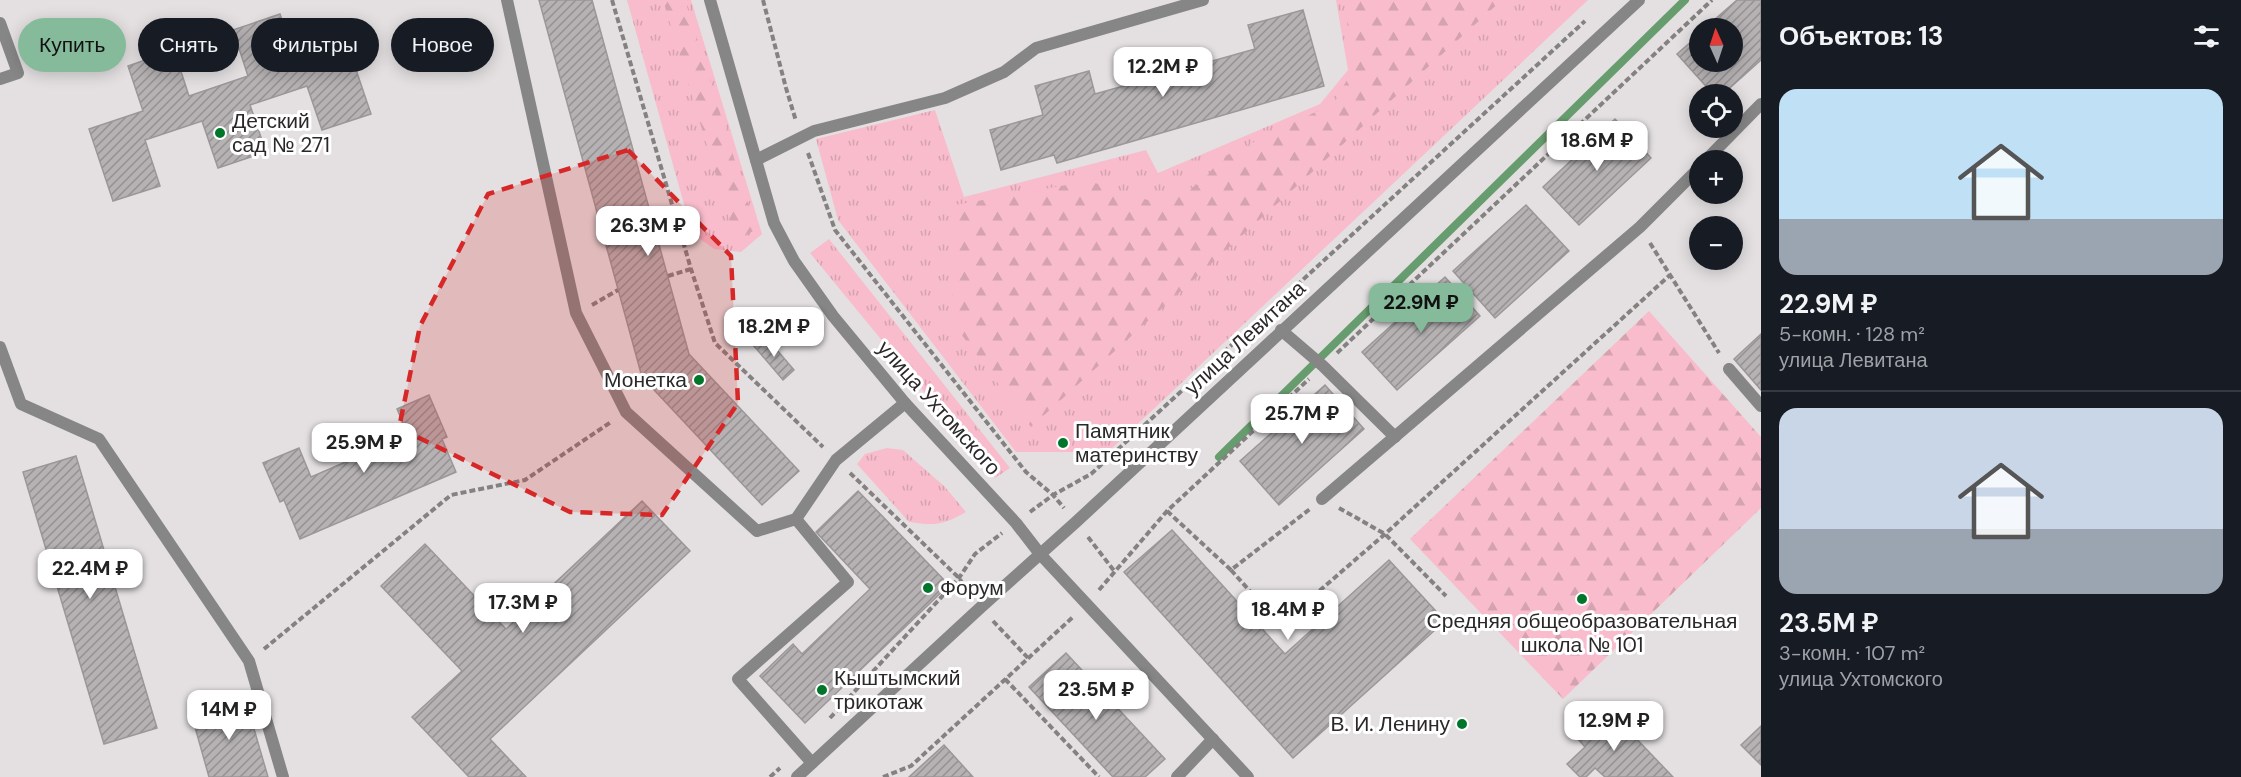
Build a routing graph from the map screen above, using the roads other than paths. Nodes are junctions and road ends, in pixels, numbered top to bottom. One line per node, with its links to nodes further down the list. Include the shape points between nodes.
1 (507, 0): 18 (street, via 576,314 626,412 757,531)
2 (710, 0): 9 (street, улица Ухтомского)
3 (1203, 0): 9 (street, via 1036,48 1004,72 945,98 814,131)
4 (1639, 0): 11 (street, улица Левитана)
5 (0, 23): 6 (street, via 18,73)
6 (0, 79)
7 (1761, 104): 8 (street)
8 (1716, 150)
9 (756, 160): 14 (street, улица Ухтомского, via 774,222 794,261 832,316)
10 (1689, 178): 16 (street, via 1640,228)
11 (1281, 330): 16 (street); 19 (street, улица Левитана)
12 (0, 347): 22 (street, via 21,404 99,439 249,661)
13 (1729, 369): 15 (street)
14 (905, 403): 18 (street, via 836,460); 19 (street, улица Ухтомского)
15 (1761, 406)
16 (1395, 437): 17 (street)
17 (1322, 500)
18 (796, 519): 21 (street, via 848,582 738,679)
19 (1040, 554): 20 (street, улица Ухтомского); 21 (street, улица Левитана)
20 (1213, 739): 24 (street); 25 (street, улица Ухтомского)
21 (812, 763): 23 (street, улица Левитана)
22 (283, 777)
23 (797, 777)
24 (1177, 777)
25 (1248, 777)

